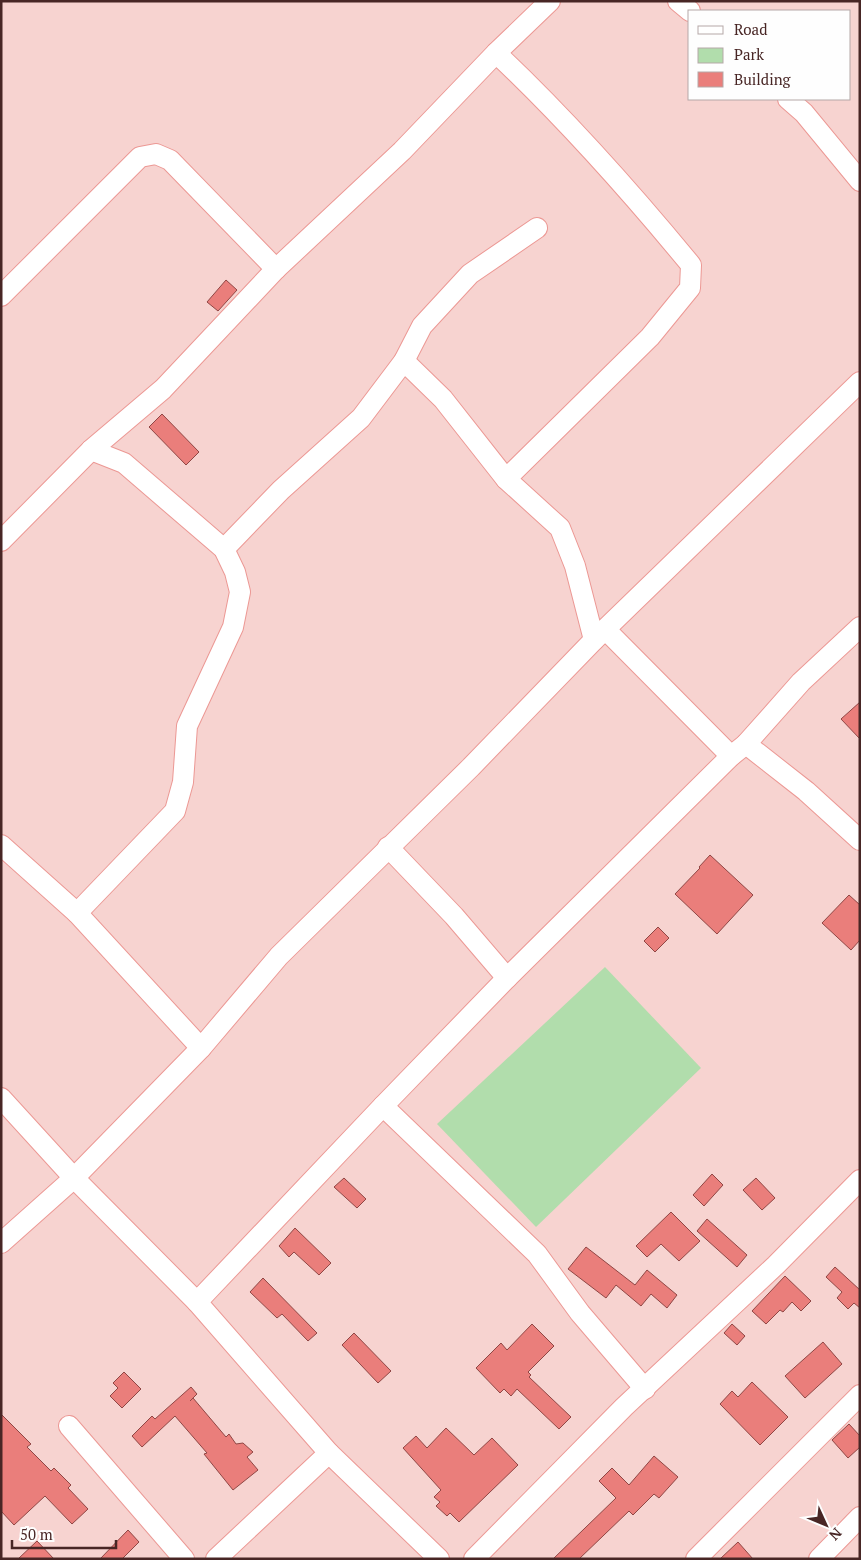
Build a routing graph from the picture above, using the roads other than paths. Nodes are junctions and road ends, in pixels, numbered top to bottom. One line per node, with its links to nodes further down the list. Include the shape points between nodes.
1 (550, 1): 4 (street)
2 (678, 1): 3 (street)
3 (688, 10)
4 (496, 54): 8 (street, via 402,151); 13 (street, via 543,98 691,264 690,288 650,337)
5 (789, 100): 6 (street, via 804,113)
6 (860, 181)
7 (537, 228): 10 (street, via 470,274 422,326)
8 (276, 269): 9 (street, via 170,160 156,154 140,157); 12 (street, via 163,389)
9 (1, 296)
10 (404, 361): 13 (street, via 443,399); 15 (street, via 361,418 281,490)
11 (860, 382): 17 (street)
12 (91, 450): 14 (street); 15 (street, via 124,463)
13 (506, 479): 17 (street, via 560,528)
14 (1, 541)
15 (224, 548): 22 (street, via 240,592 233,627 187,726 183,782 175,811)
16 (860, 627): 18 (street, via 801,682)
17 (599, 635): 18 (street); 21 (street)
18 (738, 750): 19 (street, via 806,791); 23 (street)
19 (860, 840)
20 (1, 845): 22 (street)
21 (388, 847): 23 (street); 24 (street, via 279,956)
22 (77, 913): 24 (street)
23 (507, 978): 26 (street)
24 (202, 1048): 27 (street)
25 (1, 1098): 27 (street)
26 (383, 1106): 30 (street); 31 (street, via 537,1254 580,1313)
27 (74, 1178): 29 (street); 30 (street)
28 (860, 1180): 31 (street)
29 (1, 1242)
30 (197, 1302): 34 (street)
31 (645, 1389): 39 (street)
32 (860, 1395): 40 (street)
33 (69, 1426): 37 (street)
34 (329, 1453): 36 (street); 38 (street)
35 (860, 1517): 41 (street)
36 (226, 1555)
37 (184, 1559)
38 (439, 1559)
39 (474, 1559)
40 (696, 1559)
41 (819, 1559)

